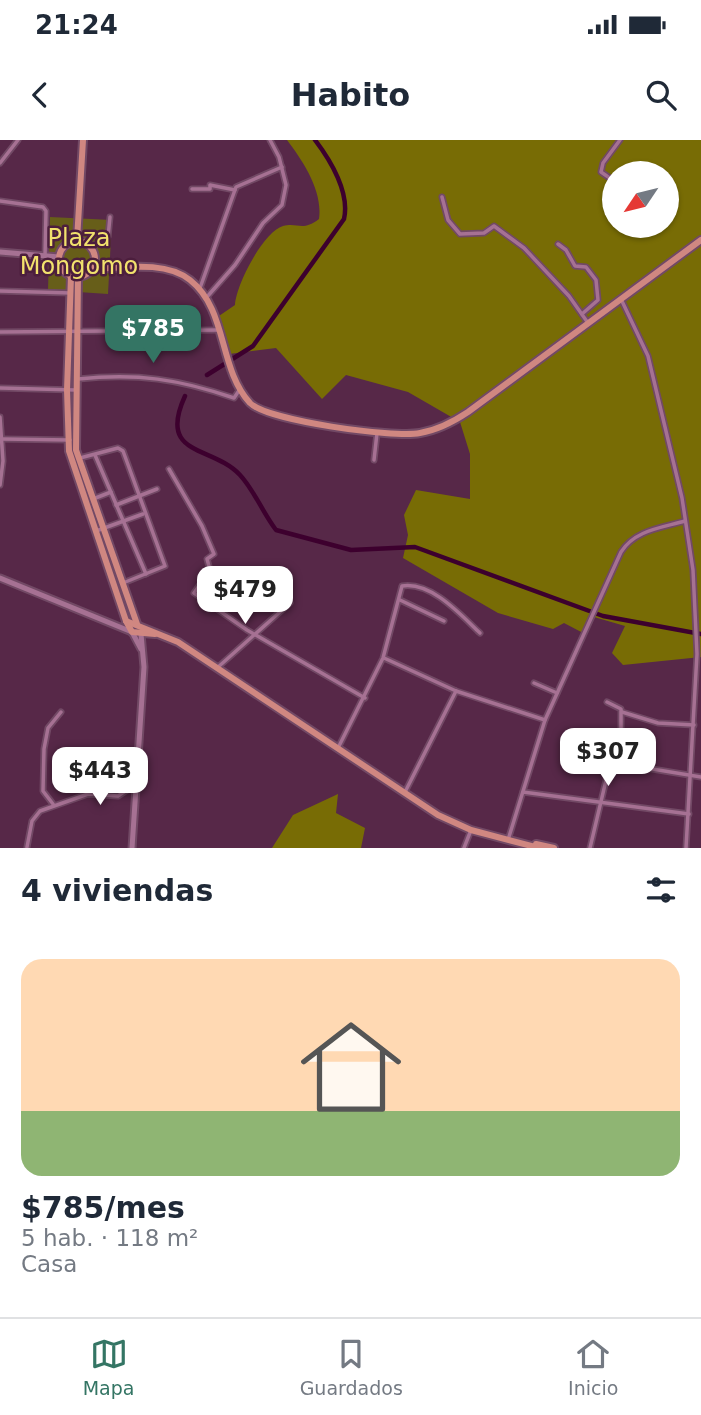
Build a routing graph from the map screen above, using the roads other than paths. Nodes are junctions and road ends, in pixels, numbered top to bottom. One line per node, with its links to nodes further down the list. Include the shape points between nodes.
1 (18, 140): 6 (street)
2 (83, 140): 13 (main road)
3 (270, 140): 7 (street)
4 (620, 140): 5 (street)
5 (604, 161)
6 (0, 163)
7 (282, 167): 9 (street); 25 (street, via 286,185 282,205)
8 (192, 188): 9 (street, via 216,185)
9 (235, 190): 22 (street)
10 (442, 197): 27 (street, via 448,220 460,234 484,233 494,226 524,248)
11 (0, 201): 18 (street, via 43,207)
12 (110, 217): 16 (street, via 108,237)
13 (77, 240): 16 (main road); 19 (main road, via 66,243)
14 (701, 240): 26 (main road)
15 (558, 244): 27 (street, via 575,266 586,267 596,280 598,300)
16 (91, 247): 20 (main road)
17 (0, 252): 18 (street)
18 (45, 256): 19 (street)
19 (59, 257): 21 (main road, via 63,271)
20 (93, 265): 21 (main road); 22 (main road, via 167,269)
21 (74, 276): 24 (main road)
22 (200, 289): 25 (main road)
23 (0, 291): 24 (street)
24 (74, 293): 29 (main road)
25 (206, 299): 30 (main road)
26 (621, 299): 28 (main road); 51 (street, via 648,356)
27 (582, 314): 28 (street)
28 (588, 323): 37 (main road, via 450,424 418,434)
29 (72, 330): 30 (street); 31 (street); 32 (main road); 35 (main road)
30 (219, 330): 33 (main road)
31 (0, 332)
32 (75, 379): 33 (street, via 159,378 234,398); 35 (main road)
33 (241, 387): 37 (main road, via 250,402 272,416)
34 (0, 388): 35 (street)
35 (71, 390): 39 (main road)
36 (0, 417): 38 (street)
37 (377, 431): 42 (street)
38 (2, 439): 39 (street); 44 (street)
39 (72, 440): 41 (main road)
40 (96, 455): 41 (street); 46 (street); 47 (street, via 118,448 123,452)
41 (75, 460): 48 (main road)
42 (374, 460)
43 (169, 469): 66 (street, via 214,554 207,559 210,570 194,593)
44 (0, 485)
45 (157, 489): 47 (street)
46 (111, 492): 48 (street); 49 (street)
47 (137, 496): 49 (street); 50 (street)
48 (89, 500): 53 (main road)
49 (116, 505): 52 (street)
50 (144, 514): 52 (street); 54 (street, via 165,566)
51 (685, 521): 73 (street, via 629,540); 79 (street, via 697,623)
52 (123, 522): 53 (street); 54 (street)
53 (99, 530): 56 (main road); 59 (main road)
54 (146, 574): 56 (street)
55 (0, 579): 61 (street)
56 (122, 583): 62 (main road)
57 (400, 600): 60 (street); 64 (street, via 401,586 416,587 441,599); 69 (street)
58 (290, 603): 66 (street)
59 (126, 621): 61 (street); 62 (main road); 63 (main road)
60 (444, 621)
61 (107, 622): 63 (street)
62 (138, 625): 65 (main road); 67 (main road)
63 (132, 632): 65 (main road); 68 (street)
64 (480, 633)
65 (141, 634): 67 (main road); 68 (street)
66 (254, 634): 70 (street); 74 (street)
67 (164, 635): 70 (main road)
68 (143, 652): 84 (street)
69 (383, 658): 72 (street); 74 (street)
70 (217, 668): 80 (main road)
71 (534, 683): 73 (street)
72 (456, 691): 78 (street); 86 (street)
73 (557, 693): 78 (street)
74 (365, 698): 80 (street)
75 (607, 702): 77 (street)
76 (61, 712): 88 (street, via 48,728 44,750 43,792)
77 (622, 712): 79 (street, via 658,723); 81 (street)
78 (545, 720): 85 (street)
79 (694, 725): 82 (street)
80 (337, 750): 86 (main road)
81 (610, 762): 82 (street); 87 (street)
82 (690, 776): 83 (street); 89 (street)
83 (701, 777)
84 (136, 785): 88 (street, via 118,796 88,794); 95 (street)
85 (523, 792): 87 (street); 91 (street)
86 (404, 793): 90 (main road)
87 (601, 800): 89 (street); 98 (street)
88 (53, 804): 93 (street, via 32,821)
89 (689, 814): 99 (street)
90 (471, 830): 91 (main road); 96 (street)
91 (511, 840): 92 (main road); 94 (main road)
92 (525, 846): 97 (main road)
93 (27, 847)
94 (555, 847)
95 (132, 848)
96 (464, 848)
97 (539, 848)
98 (590, 848)
99 (686, 848)

